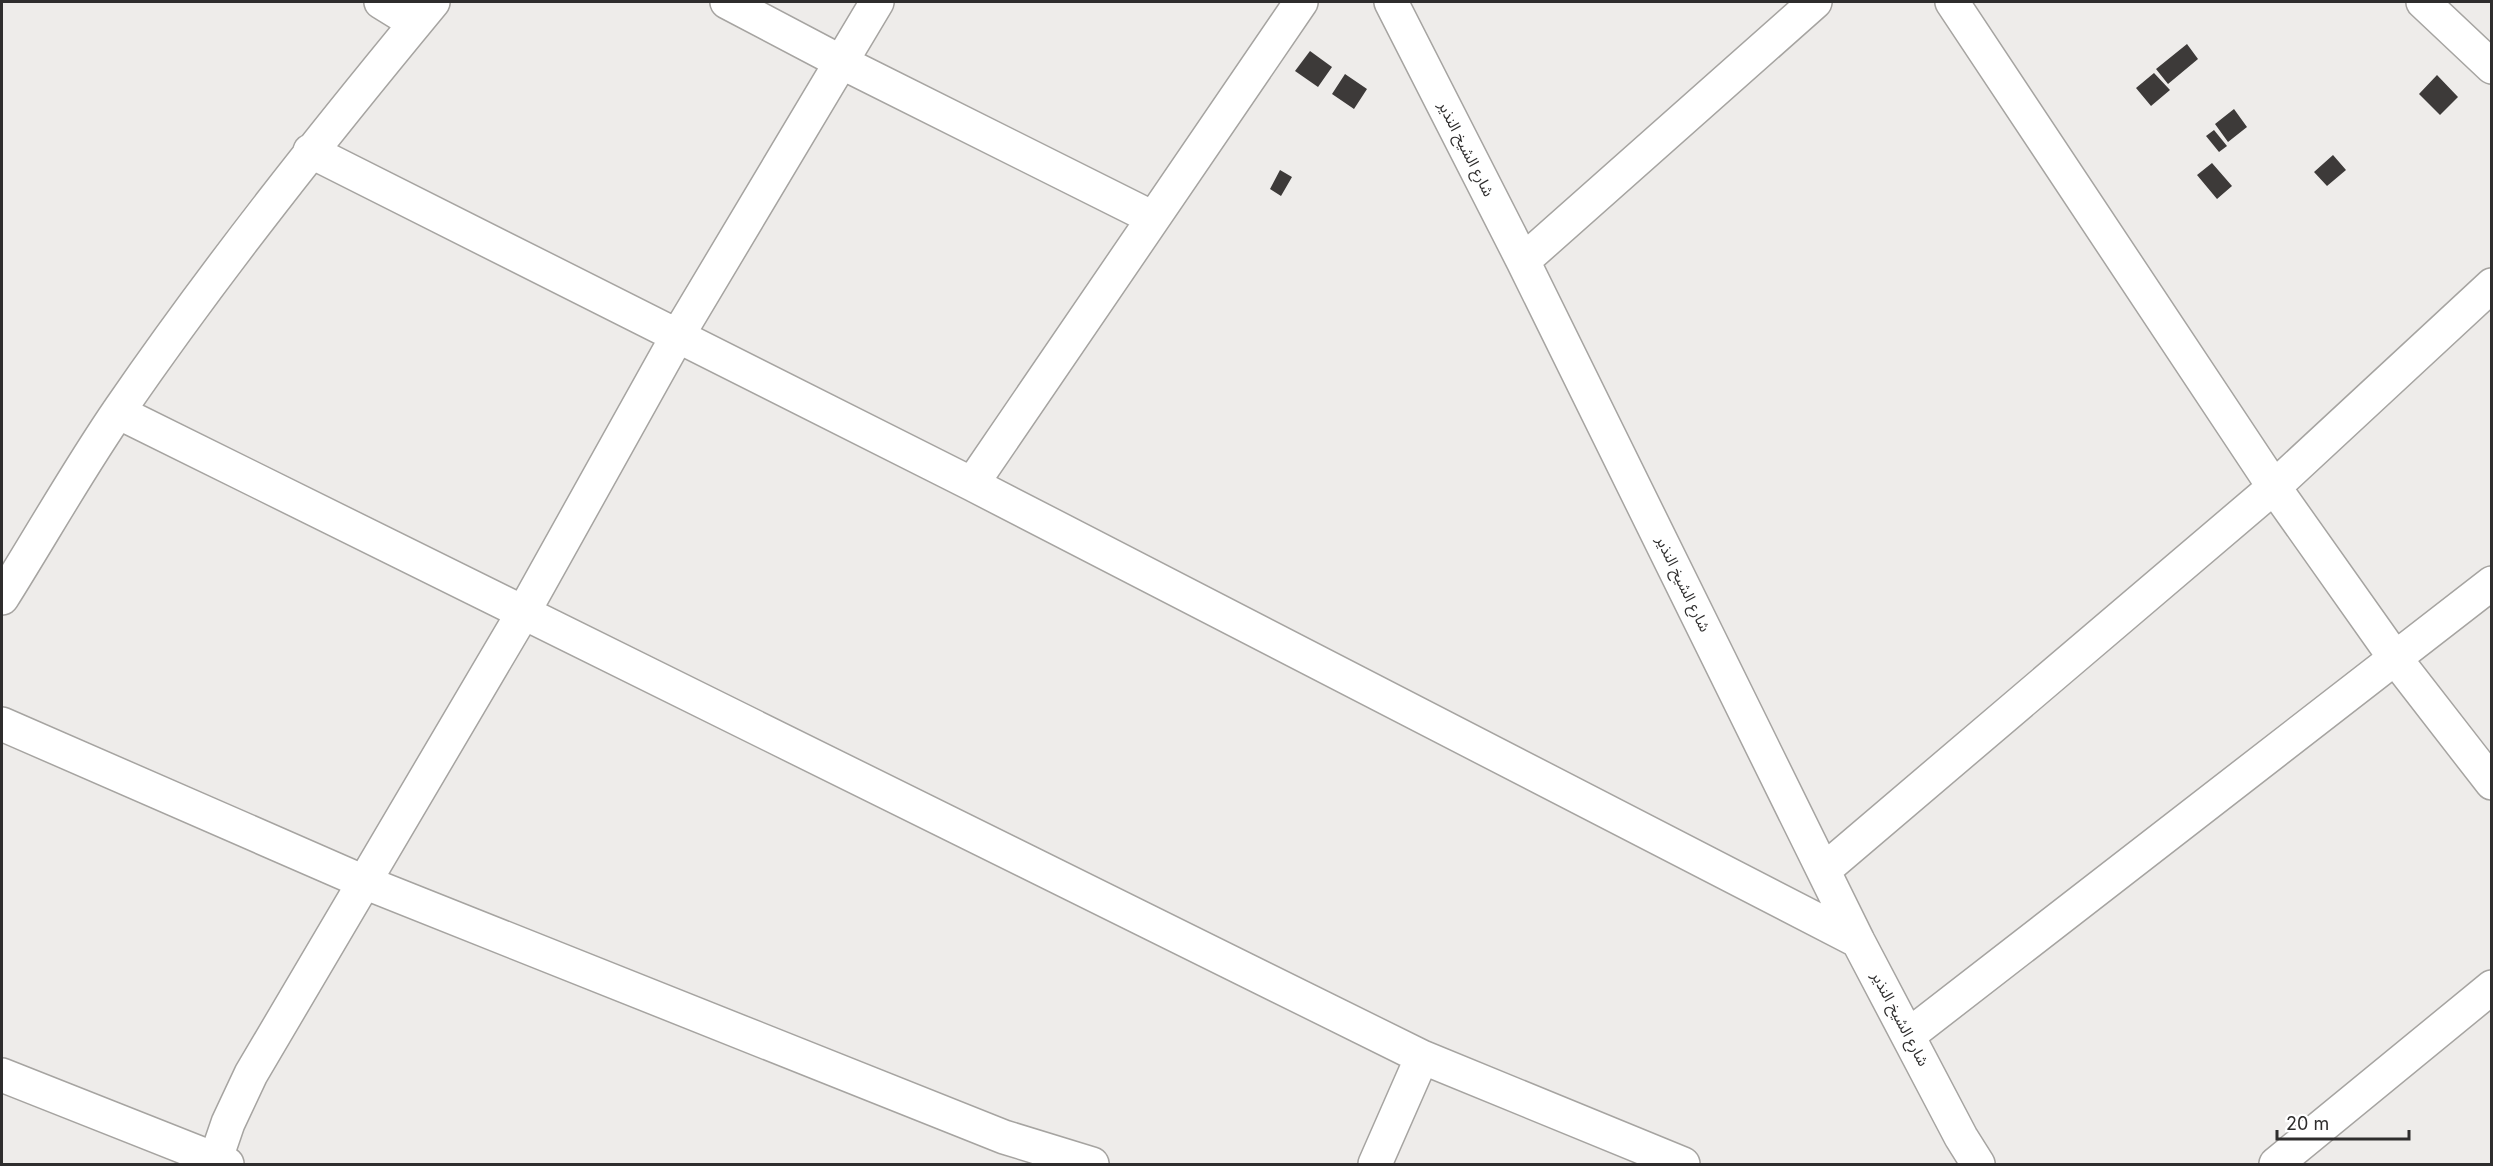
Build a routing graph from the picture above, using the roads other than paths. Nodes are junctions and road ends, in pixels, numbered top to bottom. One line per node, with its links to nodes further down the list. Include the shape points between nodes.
1 (381, 2): 9 (street)
2 (727, 2): 10 (street)
3 (877, 2): 10 (street)
4 (1300, 2): 13 (street)
5 (1391, 2): 14 (street, شارع الشيخ النذير)
6 (1815, 2): 14 (street)
7 (1952, 2): 19 (street)
8 (2423, 2): 11 (street)
9 (424, 12): 12 (street)
10 (841, 62): 13 (street); 16 (street)
11 (2492, 67)
12 (310, 151): 16 (street); 17 (street)
13 (1153, 218): 18 (street)
14 (1522, 261): 26 (street, شارع الشيخ النذير)
15 (2492, 285): 19 (street)
16 (678, 335): 18 (street); 22 (street)
17 (118, 412): 21 (street); 22 (street)
18 (972, 484): 28 (street)
19 (2274, 487): 23 (street); 26 (street)
20 (2492, 583): 23 (street)
21 (2, 598)
22 (523, 613): 27 (street); 31 (street)
23 (2395, 658): 25 (street); 30 (street)
24 (2, 724): 27 (street)
25 (2492, 783)
26 (1824, 870): 28 (street, شارع الشيخ النذير)
27 (364, 882): 34 (street, via 251,1074 228,1123); 35 (street, via 1004,1137)
28 (1858, 941): 30 (street, شارع الشيخ النذير)
29 (2489, 992): 38 (street)
30 (1909, 1035): 33 (street, شارع الشيخ النذير)
31 (1422, 1057): 36 (street); 37 (street)
32 (2, 1075): 34 (street)
33 (1964, 1155)
34 (218, 1163)
35 (1092, 1164)
36 (1375, 1164)
37 (1683, 1164)
38 (2276, 1164)

